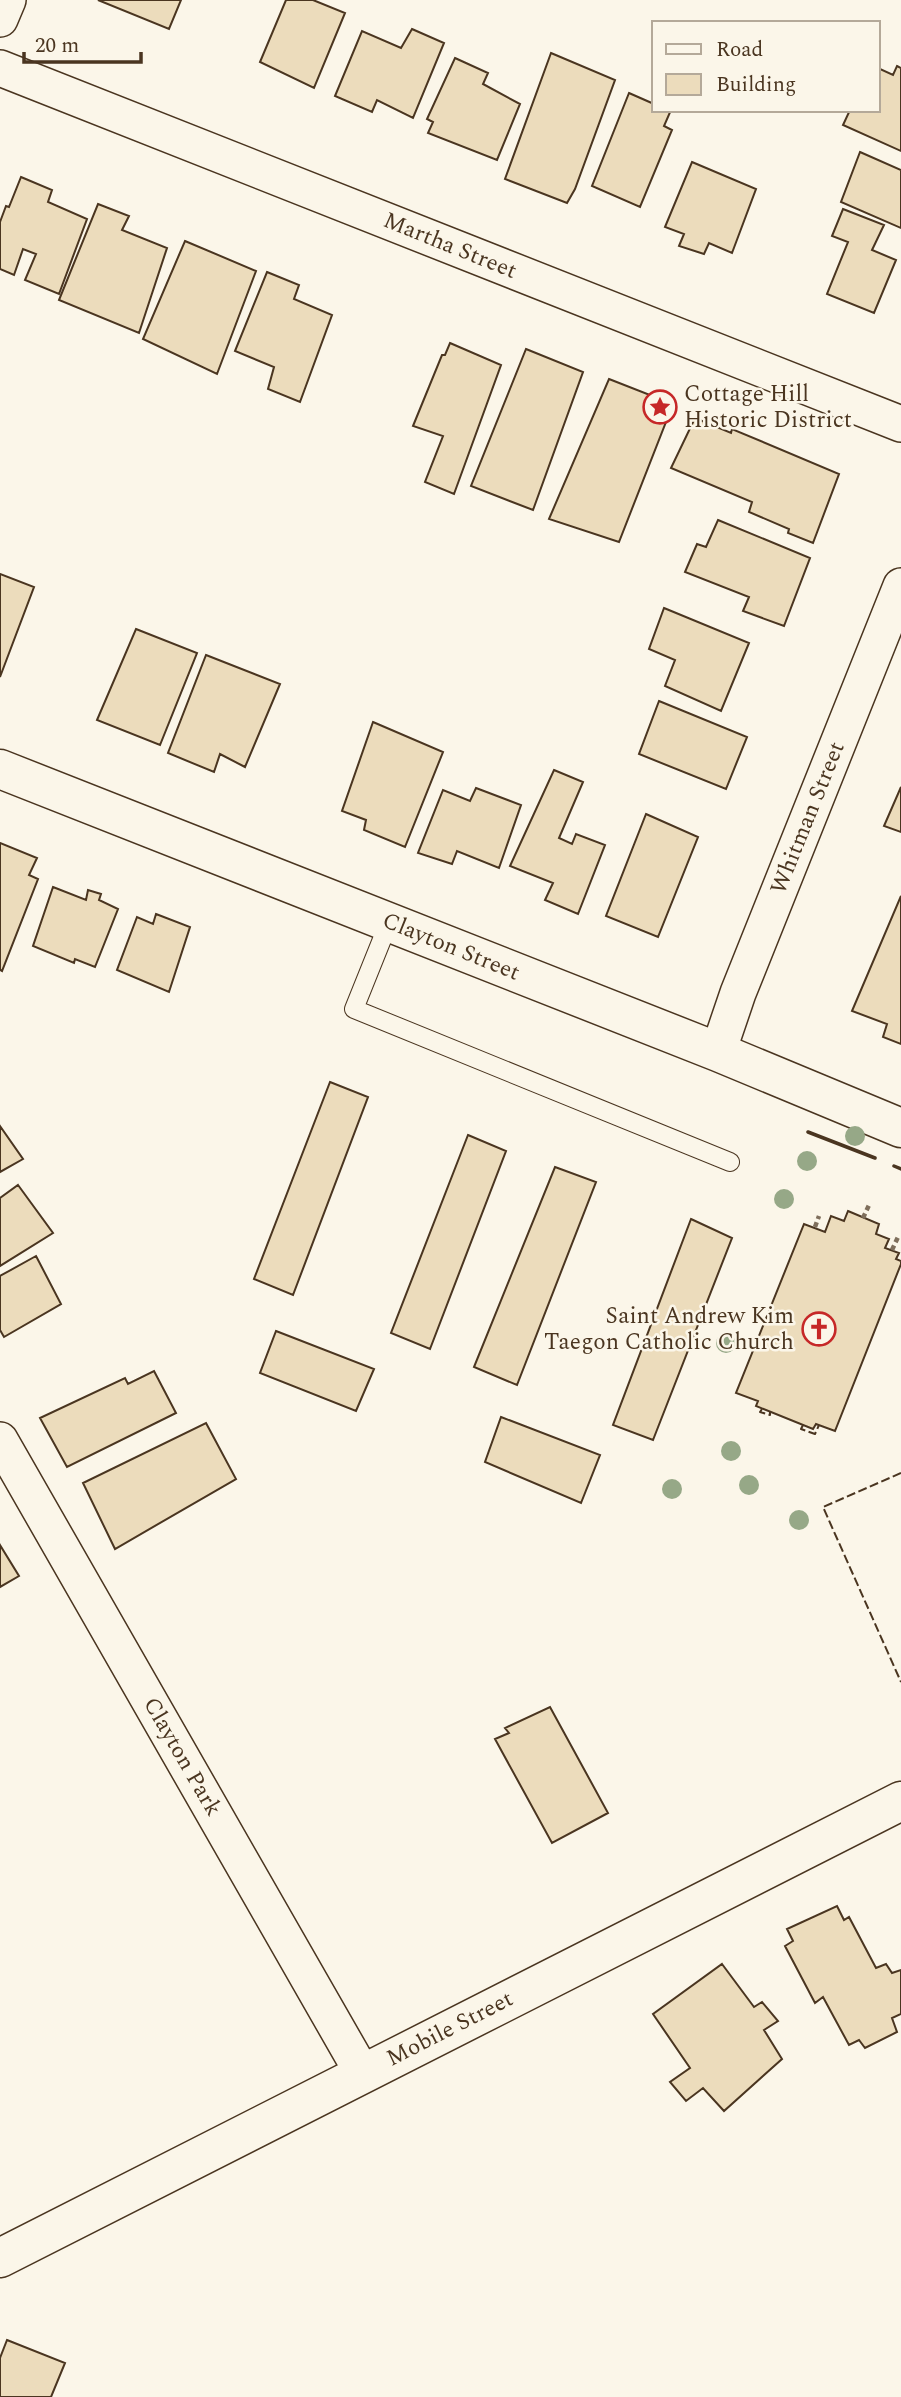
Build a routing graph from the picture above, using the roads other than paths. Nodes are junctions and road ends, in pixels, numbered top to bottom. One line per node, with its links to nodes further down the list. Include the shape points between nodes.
1 (8, 0): 2 (street)
2 (0, 19)
3 (0, 68): 4 (street, Martha Street)
4 (901, 424)
5 (901, 586): 8 (street, Whitman Street)
6 (0, 769): 7 (street, Clayton Street)
7 (388, 922): 8 (street, Clayton Street); 10 (lane, via 354,1009)
8 (718, 1052): 9 (street, Clayton Street)
9 (901, 1128)
10 (730, 1162)
11 (0, 1440): 13 (street, Clayton Park)
12 (901, 1801): 13 (street, Mobile Street)
13 (363, 2074): 14 (street, Mobile Street)
14 (0, 2258)

